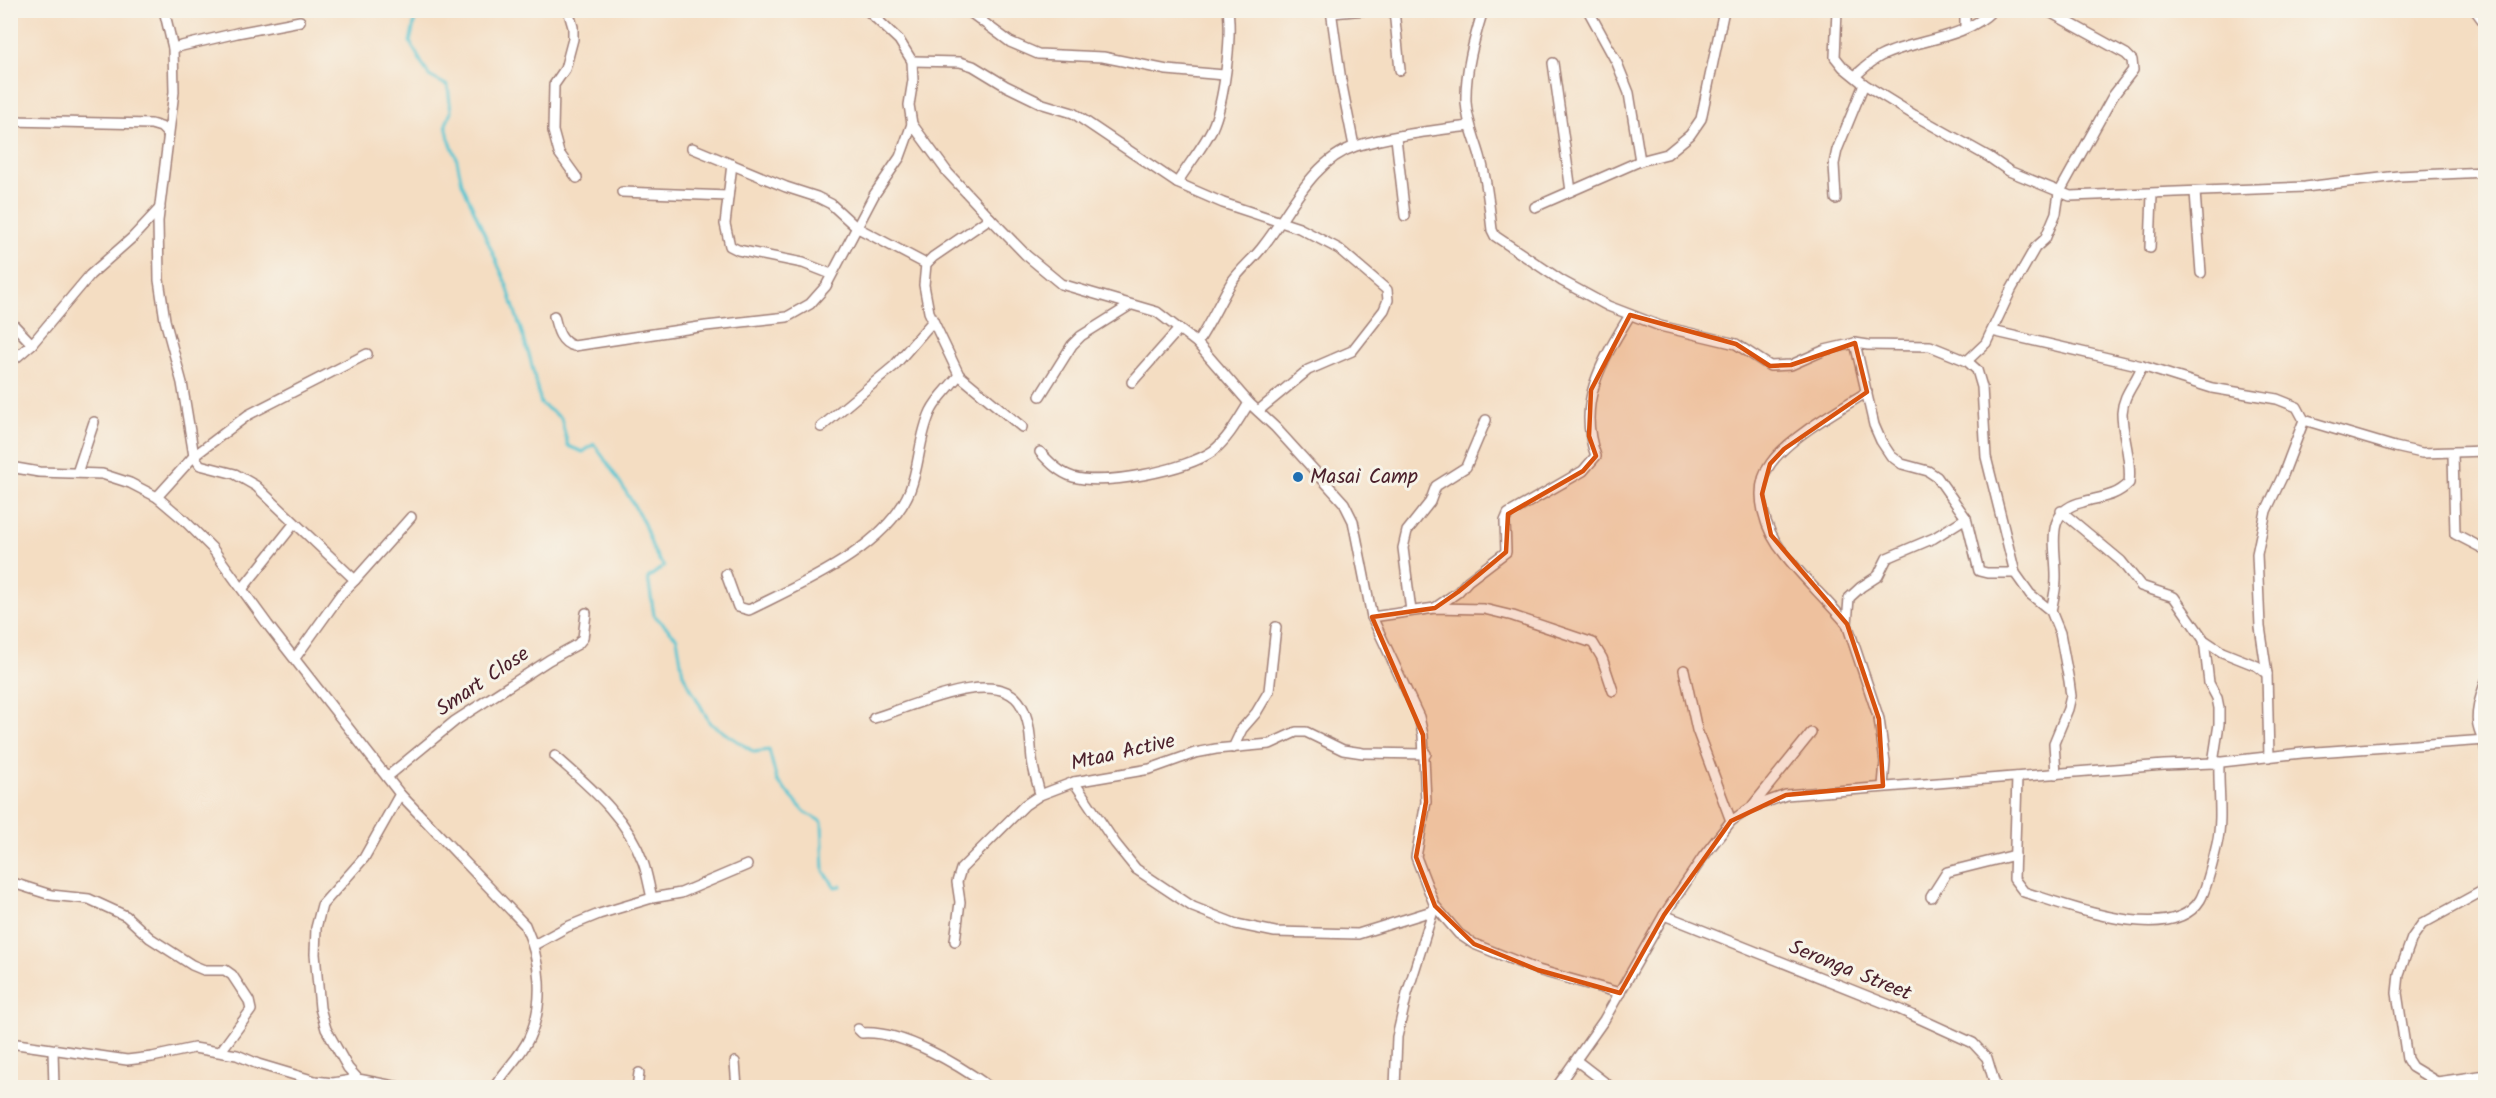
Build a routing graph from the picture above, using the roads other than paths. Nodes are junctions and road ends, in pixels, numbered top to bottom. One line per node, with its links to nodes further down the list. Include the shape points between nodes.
1 (164, 10): 20 (street)
2 (568, 10): 37 (street, via 573,39 565,69 554,85 553,132 559,153)
3 (867, 10): 21 (street, via 899,40)
4 (967, 10): 24 (street, via 1010,42 1038,54 1103,57 1167,70)
5 (1228, 10): 24 (street, via 1230,36)
6 (1365, 10): 16 (street)
7 (1394, 10): 23 (street)
8 (1482, 10): 29 (street, via 1468,76)
9 (1588, 10): 34 (street, via 1629,93)
10 (1724, 10): 34 (street, via 1701,119 1690,135 1667,154)
11 (1837, 10): 25 (street, via 1835,57)
12 (1965, 10): 19 (street)
13 (1993, 10): 19 (street)
14 (2046, 10): 42 (street, via 2126,54 2134,66)
15 (2475, 10): 18 (street)
16 (1331, 12): 32 (street)
17 (300, 21): 20 (street)
18 (2486, 25)
19 (1965, 28): 25 (street, via 1881,57)
20 (173, 48): 30 (street, via 174,92)
21 (912, 61): 28 (street); 38 (street, via 973,66 1043,104 1084,119)
22 (1553, 63): 39 (street)
23 (1400, 70)
24 (1224, 75): 38 (street, via 1212,129)
25 (1855, 76): 26 (street)
26 (1864, 84): 42 (street, via 2009,171); 45 (street, via 1837,150)
27 (10, 121): 30 (street, via 151,124)
28 (912, 124): 49 (street, via 948,173); 51 (street, via 900,157)
29 (1469, 126): 31 (street); 57 (street, via 1480,155 1495,236 1562,281)
30 (167, 133): 47 (street)
31 (1396, 138): 32 (street); 48 (street)
32 (1354, 147): 50 (street, via 1332,159 1298,193)
33 (692, 148): 35 (street)
34 (1640, 161): 39 (street)
35 (732, 164): 44 (street); 51 (street, via 831,204)
36 (2486, 172): 41 (street)
37 (577, 178)
38 (1177, 183): 50 (street)
39 (1571, 191): 46 (street)
40 (622, 192): 44 (street)
41 (2195, 192): 43 (street); 54 (street)
42 (2059, 193): 43 (street, via 2090,197); 62 (street, via 2045,239 2035,248)
43 (2152, 194): 52 (street)
44 (728, 196): 55 (street, via 725,224 730,246 803,263)
45 (1836, 199)
46 (1534, 207)
47 (160, 208): 65 (street, via 76,291); 84 (street, via 159,280)
48 (1405, 216)
49 (990, 218): 53 (street); 56 (street, via 1061,284)
50 (1279, 221): 63 (street, via 1266,244 1236,276); 75 (street, via 1339,249 1387,290 1388,300 1352,351 1308,370)
51 (856, 227): 53 (street); 55 (street)
52 (2150, 248)
53 (926, 264): 60 (street, via 924,285)
54 (2200, 273)
55 (831, 274): 58 (street, via 810,304 787,317 574,346 563,340)
56 (1129, 306): 61 (street, via 1157,312); 73 (street, via 1072,345)
57 (1630, 315): 64 (street, via 1736,344 1770,366 1791,366 1825,350); 97 (street, via 1603,359 1591,390 1588,436 1596,456 1583,471 1508,514 1506,552)
58 (554, 316)
59 (10, 321): 65 (street)
60 (933, 321): 70 (street); 79 (street, via 894,366)
61 (1179, 329): 63 (street); 71 (street)
62 (1992, 331): 67 (street); 69 (street)
63 (1197, 342): 74 (street)
64 (1855, 343): 67 (street, via 1930,346); 72 (street)
65 (32, 344): 68 (street)
66 (367, 354): 84 (street, via 248,415)
67 (1967, 361): 93 (street, via 1977,370 1982,387 1986,457)
68 (10, 363)
69 (2142, 366): 77 (street, via 2212,388 2277,399 2297,407); 88 (street, via 2125,396 2122,412 2129,483 2114,495 2080,502)
70 (959, 375): 80 (street); 94 (street, via 932,409 909,492 891,521 873,539 829,568 749,610 738,607)
71 (1132, 382)
72 (1866, 392): 90 (street, via 1874,425 1892,456 1902,464 1937,477); 102 (street, via 1784,449 1770,464 1761,494 1771,535)
73 (1040, 396)
74 (1249, 402): 75 (street); 81 (street, via 1213,450 1191,462 1153,472 1104,481 1073,477 1058,470)
75 (1258, 411): 101 (street, via 1344,503 1353,521)
76 (1486, 420): 98 (street, via 1466,467 1436,486 1430,502 1407,531 1403,548)
77 (2304, 420): 83 (street, via 2395,447); 107 (street, via 2266,511 2257,554 2260,627)
78 (94, 422): 86 (street)
79 (821, 427)
80 (1022, 427)
81 (1040, 452)
82 (2486, 452): 83 (street)
83 (2453, 454): 92 (street, via 2455,534)
84 (194, 456): 87 (street); 91 (street, via 200,465 235,474 256,486)
85 (10, 467): 86 (street)
86 (77, 473): 87 (street, via 102,474)
87 (157, 497): 96 (street, via 212,548)
88 (2061, 511): 99 (street, via 2056,520 2056,580); 104 (street, via 2121,561 2141,586 2174,597)
89 (411, 518): 95 (street)
90 (1966, 518): 93 (street, via 1980,571); 102 (street, via 1934,538 1887,558 1878,576 1849,598)
91 (294, 524): 95 (street); 96 (street)
92 (2486, 550)
93 (2014, 573): 99 (street, via 2030,594)
94 (726, 574)
95 (355, 580): 105 (street)
96 (243, 588): 105 (street)
97 (1436, 608): 98 (street); 109 (street, via 1484,609 1593,643)
98 (1412, 611): 101 (street)
99 (2051, 611): 119 (street, via 2060,633 2071,696 2055,743)
100 (586, 613): 120 (street, Smart Close, via 583,638 578,644 455,721)
101 (1372, 617): 115 (street, via 1419,717)
102 (1847, 624): 123 (street, via 1879,719 1885,762)
103 (1276, 627): 113 (street, via 1269,691)
104 (2205, 640): 107 (street); 118 (street, via 2209,683 2219,708)
105 (295, 658): 120 (street)
106 (1684, 670): 127 (street, via 1697,730)
107 (2267, 674): 117 (street)
108 (2486, 681): 112 (street, via 2477,713 2478,728)
109 (1613, 691)
110 (874, 718): 125 (street, via 955,690 994,688 1007,692 1021,705 1031,737)
111 (1811, 733): 126 (street)
112 (2485, 740): 114 (street); 117 (street)
113 (1233, 748): 115 (street, Mtaa Active, via 1270,744 1305,732 1344,750); 122 (street, Mtaa Active, via 1216,748 1150,769)
114 (2486, 752)
115 (1426, 754): 134 (street, via 1426,802 1416,857)
116 (555, 756): 133 (street, via 617,816 633,838 644,862)
117 (2269, 757): 118 (street)
118 (2216, 762): 119 (street); 128 (street, via 2218,843 2199,901 2177,920 2133,921 2024,892 2014,879)
119 (2056, 774): 121 (street)
120 (387, 777): 124 (street)
121 (2016, 777): 123 (street); 128 (street)
122 (1074, 782): 125 (street, Mtaa Active); 134 (street, via 1136,868 1193,907 1236,924 1275,932 1358,934)
123 (1883, 786): 126 (street, via 1786,795)
124 (400, 794): 137 (street, via 521,921); 147 (street, via 363,858 322,905 316,928 320,1008 327,1029)
125 (1040, 795): 136 (street, Mtaa Active, via 961,869)
126 (1752, 807): 127 (street)
127 (1731, 821): 135 (street)
128 (2015, 855): 132 (street, via 1947,873)
129 (747, 866): 133 (street, via 681,893)
130 (10, 882): 142 (street, via 51,896 89,899 126,916 150,938 192,965 204,970 225,970 232,975 251,1010)
131 (2486, 890): 148 (street, via 2422,924 2412,938 2399,974 2397,993 2407,1059 2412,1067)
132 (1931, 897)
133 (652, 898): 137 (street, via 567,927)
134 (1434, 908): 138 (street, via 1474,944 1539,970); 155 (street, via 1397,1037)
135 (1664, 915): 138 (street); 158 (street, Seronga Street, via 1892,1006 1973,1043 1987,1058)
136 (955, 941)
137 (534, 945): 151 (street, via 539,980 537,1011 529,1040)
138 (1620, 993): 143 (street)
139 (858, 1029): 154 (street, via 924,1048)
140 (10, 1043): 141 (street)
141 (53, 1050): 142 (street, via 128,1059 194,1048); 149 (street)
142 (221, 1051): 147 (street, via 315,1081)
143 (1577, 1061): 156 (street); 157 (street)
144 (735, 1062): 153 (street)
145 (639, 1073): 152 (street)
146 (2486, 1075): 148 (street)
147 (358, 1079): 150 (street)
148 (2437, 1082): 159 (street)
149 (54, 1088)
150 (404, 1088)
151 (494, 1088)
152 (637, 1088)
153 (737, 1088)
154 (991, 1088)
155 (1395, 1088)
156 (1556, 1088)
157 (1612, 1088)
158 (1996, 1088)
159 (2423, 1088)

